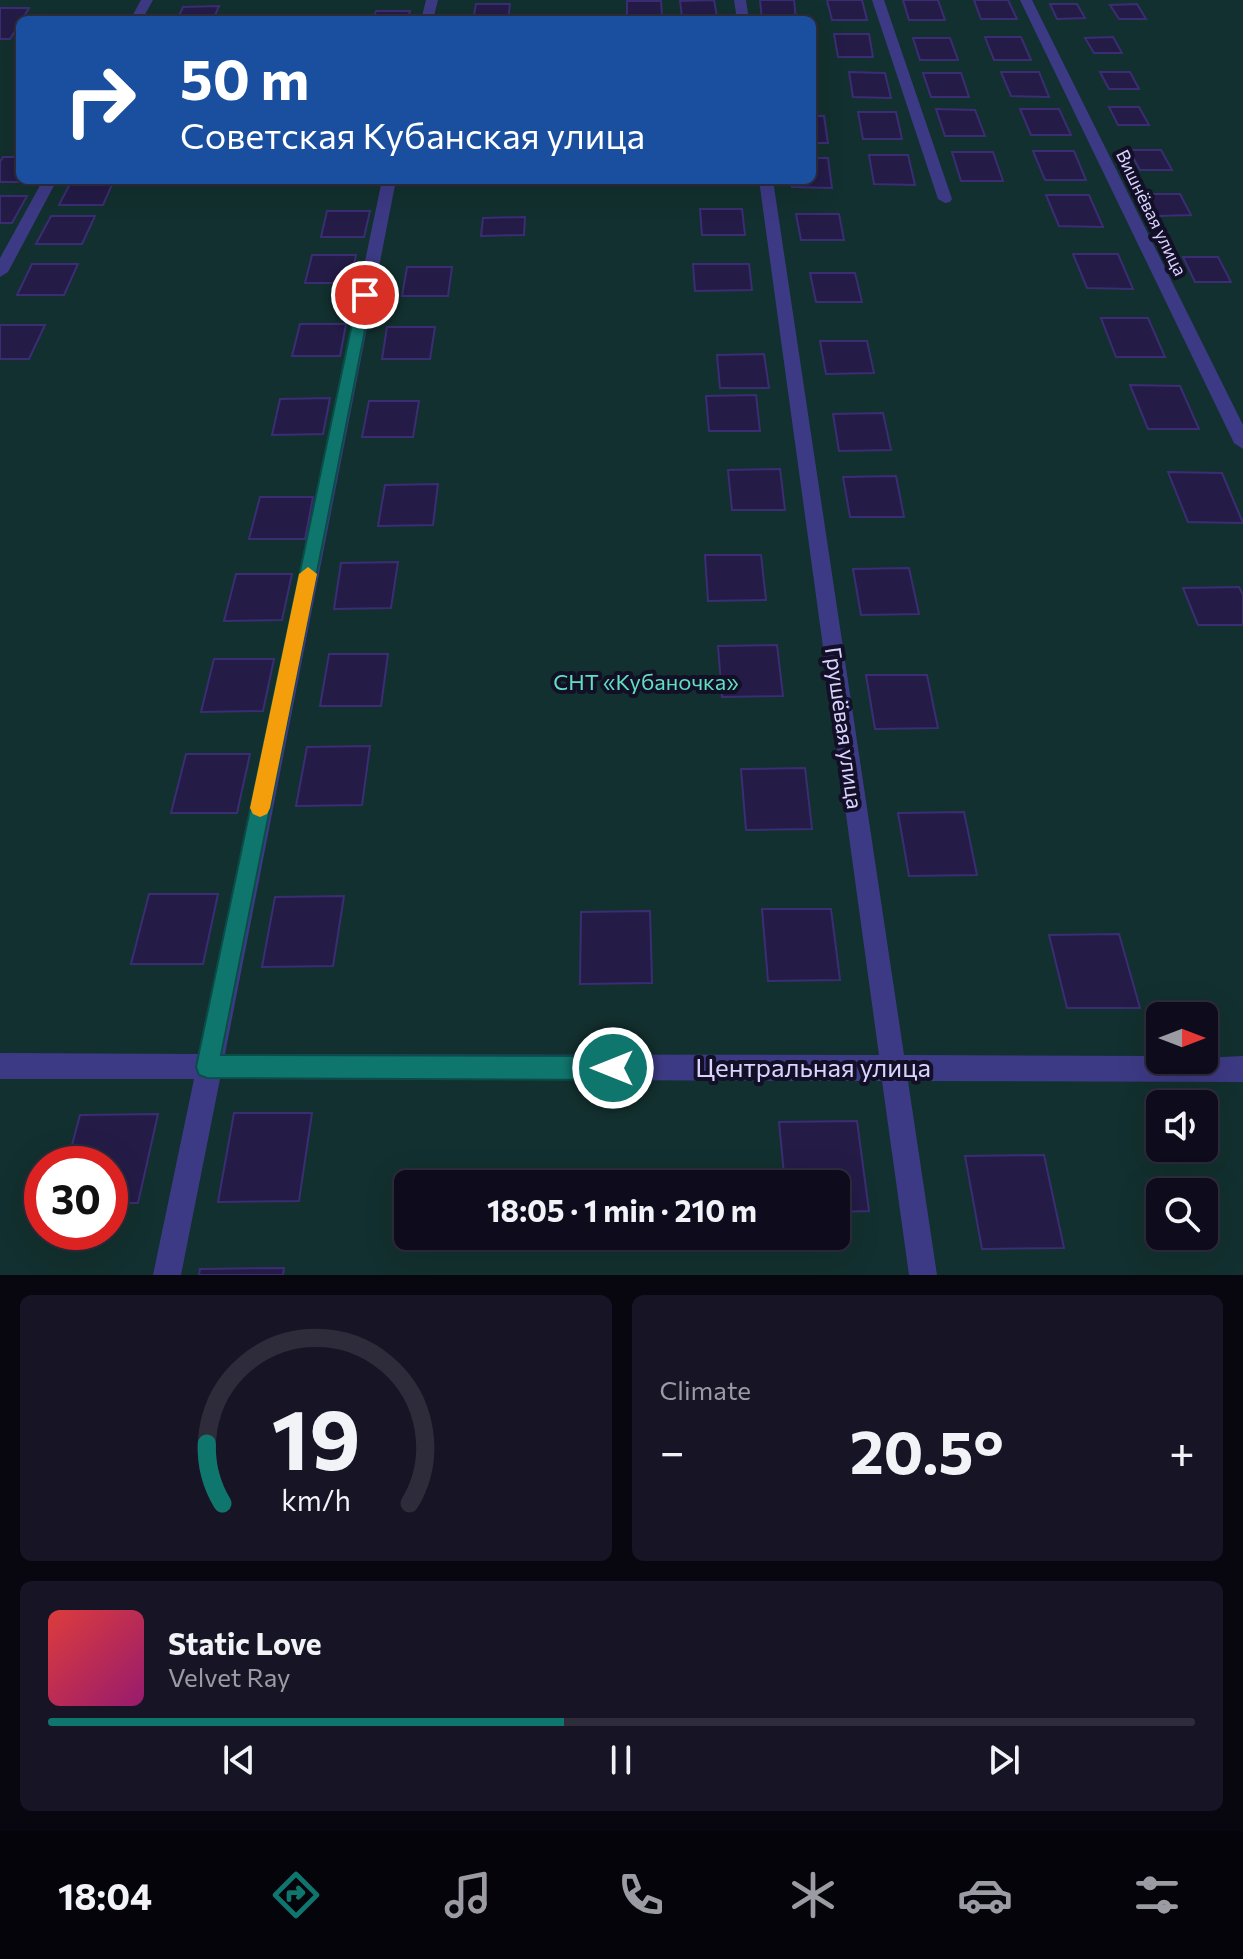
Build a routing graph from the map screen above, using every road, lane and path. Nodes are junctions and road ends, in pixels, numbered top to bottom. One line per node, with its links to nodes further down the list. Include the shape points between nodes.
1 (878, 0): 6 (street)
2 (1026, 0): 8 (street, Вишнёвая улица)
3 (48, 184): 7 (street)
4 (388, 184): 10 (street)
5 (767, 184): 11 (street, Грушёвая улица)
6 (945, 199)
7 (0, 272)
8 (1243, 443)
9 (0, 1066): 10 (street, Центральная улица)
10 (207, 1067): 11 (street, Центральная улица); 13 (street)
11 (893, 1069): 12 (street, Центральная улица); 14 (street, Грушёвая улица)
12 (1243, 1069)
13 (167, 1275)
14 (923, 1275)

